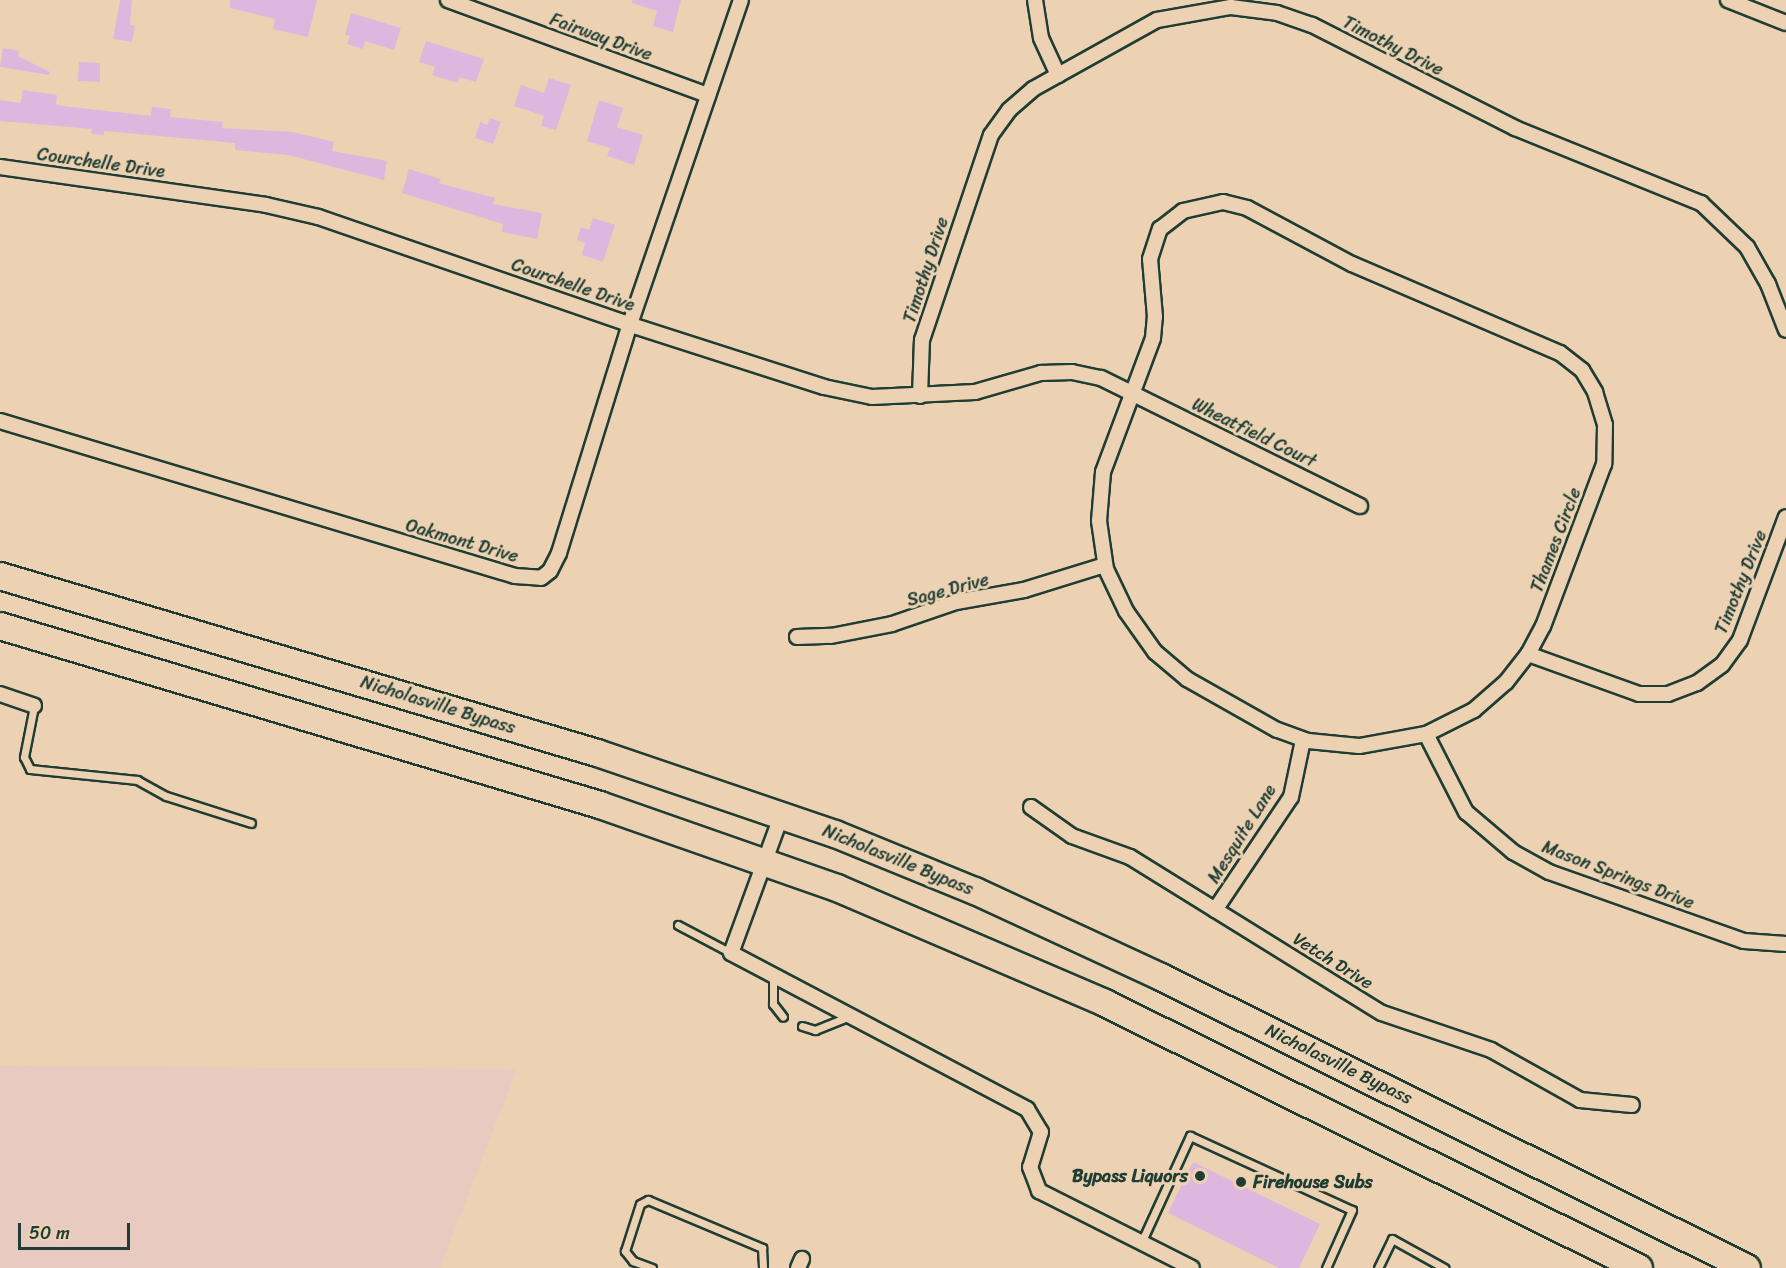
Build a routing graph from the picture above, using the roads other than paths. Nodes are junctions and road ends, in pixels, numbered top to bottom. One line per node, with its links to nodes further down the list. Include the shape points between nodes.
1 (448, 0): 7 (street, Fairway Drive)
2 (741, 0): 7 (street, Oakmont Drive)
3 (1035, 0): 6 (street, via 1041,38)
4 (1728, 0): 5 (street)
5 (1786, 23)
6 (1058, 75): 9 (street, Timothy Drive, via 1156,20 1231,7 1277,13 1312,25 1515,128 1701,203 1747,247); 13 (street, Timothy Drive, via 1009,110 991,135 922,340)
7 (708, 95): 10 (street, Oakmont Drive)
8 (0, 167): 10 (street, Courchelle Drive, via 266,205 318,217)
9 (1783, 310): 11 (street, Timothy Drive)
10 (630, 324): 13 (street, Courchelle Drive, via 824,387 872,397); 14 (street, Oakmont Drive, via 559,553 550,571 534,579)
11 (1786, 330)
12 (1131, 393): 13 (street, Courchelle Drive, via 1101,378 1072,372 1041,373 975,392); 15 (street, Wheatfield Court); 17 (street, Thames Circle, via 1102,472 1099,521); 21 (street, Thames Circle, via 1153,338 1150,258 1160,229 1183,211 1201,204 1223,202 1247,208 1352,264 1560,353 1582,370 1595,392 1605,425 1604,464)
13 (920, 396)
14 (0, 421)
15 (1360, 506)
16 (1786, 517): 21 (street, Timothy Drive, via 1740,640 1722,665 1697,683 1668,694 1639,694)
17 (1105, 565): 20 (street, Sage Drive, via 1024,590 956,602 892,624 831,636); 25 (street, Thames Circle, via 1126,611 1155,652 1187,679 1277,730)
18 (0, 576): 27 (highway, Nicholasville Bypass, via 559,742)
19 (0, 626): 29 (highway, via 542,787)
20 (797, 637)
21 (1528, 654): 24 (street, Thames Circle, via 1474,710)
22 (0, 694): 23 (street)
23 (34, 706): 28 (lane, via 24,757 30,769 137,780 166,796)
24 (1426, 734): 25 (street, Thames Circle, via 1359,746); 32 (street, Mason Springs Drive, via 1466,812 1513,852 1549,872 1744,941)
25 (1304, 740): 30 (street, Mesquite Lane, via 1290,797)
26 (1031, 807): 30 (street, Vetch Drive, via 1072,836 1130,857)
27 (782, 814): 29 (street); 48 (highway, Nicholasville Bypass, via 1068,933)
28 (251, 823)
29 (766, 861): 33 (street); 47 (highway, via 1062,983)
30 (1215, 910): 38 (street, Vetch Drive, via 1382,1013 1491,1050 1580,1100)
31 (678, 925): 33 (lane)
32 (1786, 944)
33 (731, 953): 34 (street)
34 (773, 975): 35 (street); 36 (lane, via 773,1004)
35 (849, 1016): 37 (lane, via 815,1030); 39 (street, via 1026,1109 1041,1132 1030,1167 1039,1191)
36 (783, 1017)
37 (802, 1026)
38 (1632, 1105)
39 (1141, 1243): 43 (street); 44 (lane, via 1190,1136 1352,1210)
40 (1433, 1265): 45 (lane, via 1392,1239); 46 (lane)
41 (652, 1268): 42 (lane, via 633,1261 626,1251 640,1204 648,1200 762,1248)
42 (763, 1268)
43 (1191, 1268)
44 (1326, 1268)
45 (1378, 1268)
46 (1444, 1268)
47 (1639, 1268)
48 (1747, 1268)

